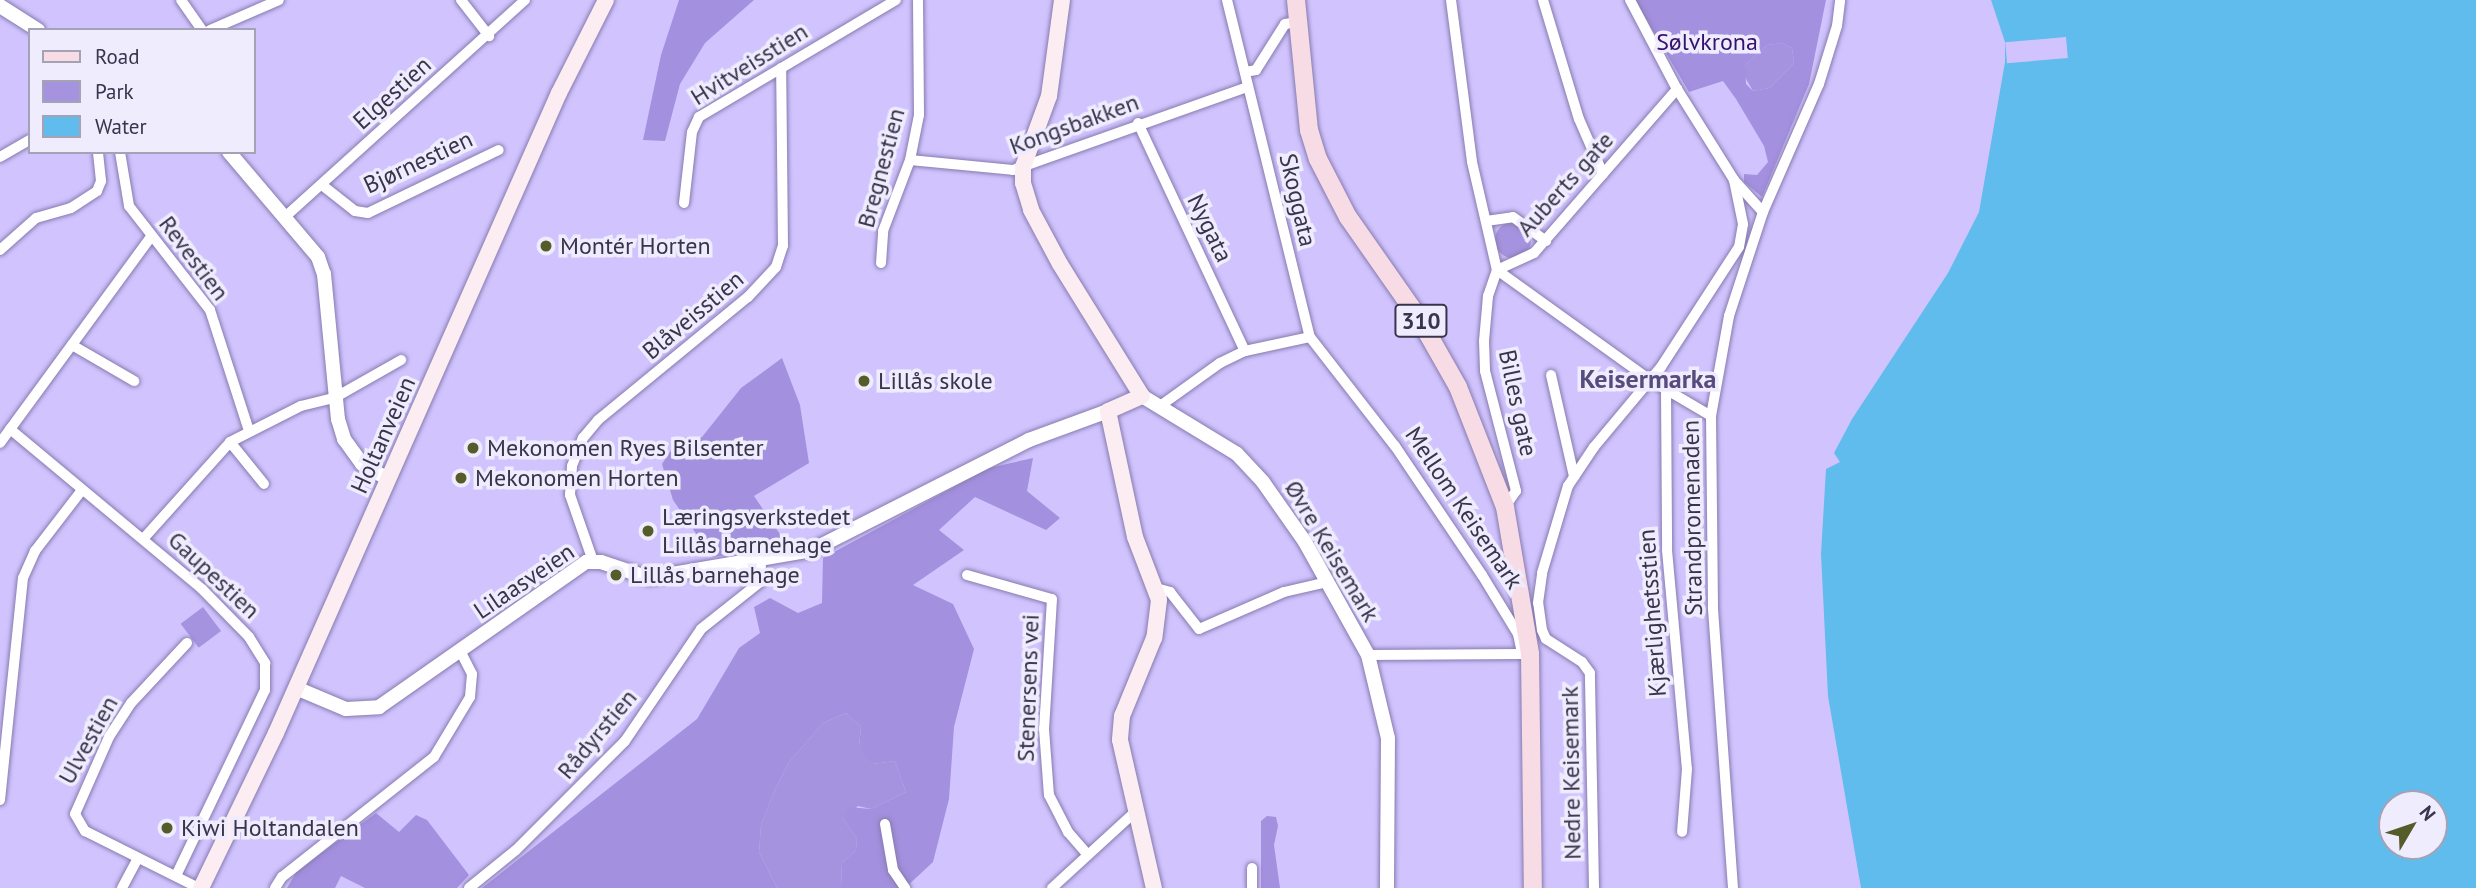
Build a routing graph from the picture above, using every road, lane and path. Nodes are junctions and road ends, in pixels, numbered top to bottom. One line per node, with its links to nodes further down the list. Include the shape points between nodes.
1 (181, 0): 18 (street)
2 (279, 0): 19 (street)
3 (461, 0): 20 (street)
4 (525, 0): 20 (street, Elgestien)
5 (606, 0): 64 (main road, Holtanveien, via 559,93)
6 (896, 0): 21 (street, Hvitveisstien)
7 (918, 0): 32 (street, Bregnestien, via 922,66)
8 (1062, 0): 33 (main road, via 1049,96)
9 (1227, 0): 22 (street, Skoggata)
10 (1296, 0): 16 (main road, 310)
11 (1451, 0): 40 (street, Billes gate, via 1472,162)
12 (1543, 0): 34 (street, via 1579,119)
13 (1630, 0): 24 (street)
14 (1840, 0): 38 (street, Strandpromenaden, via 1819,84)
15 (0, 6): 17 (street)
16 (1298, 22): 22 (street, via 1284,24 1256,70); 67 (main road, 310, via 1309,130 1318,159 1348,217 1420,320 1458,387)
17 (35, 28)
18 (201, 28)
19 (215, 28)
20 (489, 36): 36 (street, Elgestien)
21 (781, 68): 37 (street, Hvitveisstien, via 699,117 692,132); 69 (street, Blåveisstien, via 783,246 776,267 748,298 598,420 583,438 572,466 570,495)
22 (1245, 72): 23 (street, Skoggata)
23 (1248, 86): 25 (street, Kongsbakken); 46 (street, Skoggata)
24 (1677, 89): 34 (street, Auberts gate); 35 (street)
25 (1138, 123): 33 (street, Kongsbakken); 48 (street, Nygata)
26 (28, 141): 31 (street)
27 (499, 150): 36 (street, Bjørnestien, via 368,212 355,211)
28 (98, 154): 43 (street, via 101,181 97,191 71,208 36,219)
29 (120, 154): 41 (street, Revestien, via 129,206)
30 (231, 154): 39 (street)
31 (0, 157)
32 (910, 160): 33 (street, Kongsbakken, via 1002,171); 44 (street, Bregnestien, via 883,230)
33 (1023, 167): 54 (main road, Øvre Keisemark, via 1023,183 1036,220)
34 (1603, 174): 42 (street, Auberts gate)
35 (1734, 180): 38 (street); 51 (street, Nedre Keisemark, via 1743,224 1739,247)
36 (322, 185): 39 (street, Elgestien)
37 (684, 203)
38 (1763, 212): 58 (street, Strandpromenaden, via 1729,316)
39 (286, 216): 55 (street, via 307,240 324,274)
40 (1486, 221): 42 (street, via 1513,216); 45 (street, Billes gate)
41 (151, 237): 47 (street); 60 (street, Revestien, via 210,310)
42 (1546, 241): 45 (street, Auberts gate, via 1520,263)
43 (0, 250)
44 (881, 263)
45 (1497, 270): 51 (street); 67 (street, Billes gate, via 1488,296 1485,371 1516,491)
46 (1310, 337): 48 (street); 76 (street, Mellom Keisemark, via 1395,446 1482,575)
47 (72, 345): 52 (street); 59 (street)
48 (1245, 351): 56 (street, via 1220,363)
49 (401, 360): 55 (street)
50 (1551, 375): 63 (street)
51 (1650, 380): 53 (street); 63 (street, Nedre Keisemark)
52 (134, 381)
53 (1665, 390): 58 (street); 82 (street, Kjærlighetsstien, via 1667,550 1687,769)
54 (1142, 396): 56 (street, Øvre Keisemark); 57 (main road, Lilaasveien)
55 (336, 397): 60 (street, via 301,406); 64 (street, via 344,439 362,464)
56 (1160, 406): 72 (street, Øvre Keisemark, via 1249,466 1287,515)
57 (1108, 411): 70 (street, Lilaasveien, via 1030,440 843,537); 73 (main road, via 1135,537)
58 (1711, 416): 98 (street, Strandpromenaden, via 1713,607)
59 (10, 429): 62 (street); 66 (street, Gaupestien)
60 (249, 431): 61 (street)
61 (230, 442): 65 (street); 68 (street)
62 (0, 443)
63 (1574, 476): 97 (street, Nedre Keisemark, via 1542,573 1538,603 1546,639 1582,662 1590,673)
64 (388, 479): 78 (main road, Holtanveien)
65 (264, 484)
66 (82, 490): 68 (street, Gaupestien); 79 (street, via 35,551 23,578)
67 (1505, 507): 76 (main road, 310)
68 (144, 538): 86 (street, Gaupestien, via 237,622 267,670 260,702)
69 (593, 561): 70 (street, Lilaasveien, via 649,578); 75 (street, Lilaasveien)
70 (761, 562): 90 (street, Rådyrstien, via 760,582 701,629 625,741 516,850)
71 (967, 575): 83 (street, Stenersens vei, via 1052,599 1044,729 1049,795 1068,832)
72 (1327, 582): 73 (street, via 1284,592 1199,629 1170,592); 77 (street, Øvre Keisemark)
73 (1156, 588): 80 (main road, via 1159,621 1121,730)
74 (187, 643): 84 (street, Ulvestien, via 131,703 109,737 76,807 79,826)
75 (461, 652): 78 (street, Lilaasveien, via 390,702 369,709 346,709); 89 (street, via 472,674 470,697 434,757 282,877)
76 (1526, 654): 77 (street); 96 (main road, Mellom Keisemark / 310)
77 (1367, 655): 95 (street, Øvre Keisemark, via 1388,738)
78 (296, 688): 88 (main road, Holtanveien)
79 (0, 800)
80 (1136, 811): 83 (street); 93 (main road)
81 (885, 824): 91 (street, via 893,870)
82 (1682, 832)
83 (1088, 855): 92 (street)
84 (138, 858): 86 (street, Ulvestien); 87 (street)
85 (1252, 868): 94 (street)
86 (176, 876): 88 (street, Ulvestien)
87 (122, 888)
88 (200, 888)
89 (275, 888)
90 (468, 888)
91 (905, 888)
92 (1052, 888)
93 (1154, 888)
94 (1252, 888)
95 (1387, 888)
96 (1533, 888)
97 (1594, 888)
98 (1733, 888)

